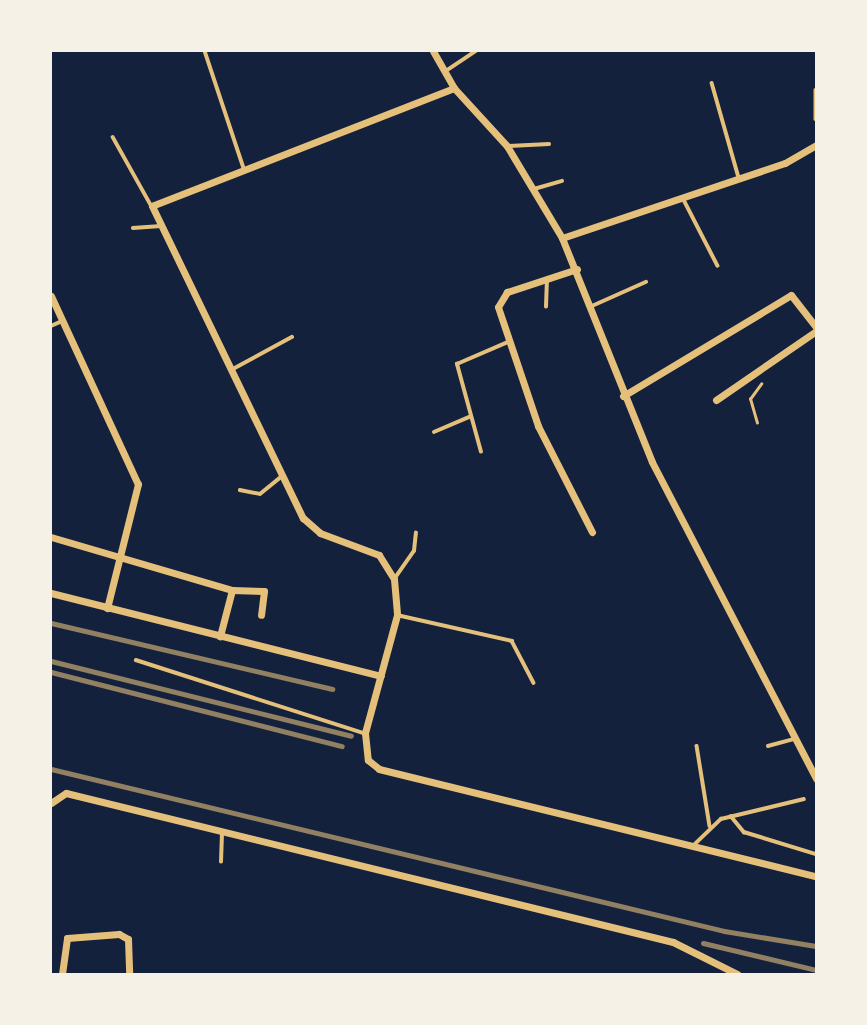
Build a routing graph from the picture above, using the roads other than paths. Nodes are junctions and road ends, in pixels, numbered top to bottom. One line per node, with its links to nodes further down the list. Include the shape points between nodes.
1 (205, 51): 13 (lane)
2 (433, 51): 4 (street)
3 (476, 51): 4 (lane)
4 (444, 72): 6 (street)
5 (712, 83): 14 (lane)
6 (454, 89): 12 (street); 13 (street)
7 (816, 90): 8 (lane)
8 (816, 119)
9 (113, 137): 18 (lane)
10 (549, 144): 12 (lane)
11 (816, 145): 14 (street)
12 (507, 146): 16 (street)
13 (245, 172): 18 (street)
14 (739, 179): 17 (street)
15 (562, 181): 16 (lane)
16 (534, 190): 21 (street)
17 (683, 198): 21 (street); 22 (lane)
18 (152, 206): 19 (street)
19 (161, 226): 20 (lane); 34 (street)
20 (133, 228)
21 (562, 237): 23 (street)
22 (718, 266)
23 (577, 269): 24 (street); 27 (street)
24 (547, 278): 28 (lane); 33 (street, via 499,299)
25 (646, 282): 27 (lane)
26 (51, 296): 29 (street)
27 (592, 306): 35 (street)
28 (546, 307)
29 (62, 321): 30 (lane); 45 (street, via 138,484)
30 (51, 326)
31 (816, 329): 35 (street, via 791,295); 36 (street)
32 (292, 337): 34 (lane)
33 (508, 342): 37 (lane, via 457,364); 42 (street, via 538,426)
34 (231, 370): 40 (street)
35 (623, 396): 57 (street)
36 (716, 400)
37 (469, 417): 38 (lane); 39 (lane)
38 (435, 432)
39 (481, 452)
40 (282, 475): 41 (lane, via 260,494); 46 (street, via 310,526 368,548)
41 (240, 490)
42 (592, 531)
43 (416, 533): 46 (lane, via 414,551)
44 (51, 537): 45 (street)
45 (120, 558): 47 (street); 49 (street)
46 (394, 579): 51 (street)
47 (232, 590): 50 (street, via 264,591); 52 (street)
48 (51, 593): 49 (street)
49 (107, 608): 52 (street)
50 (261, 615)
51 (397, 615): 54 (street); 55 (lane, via 512,641)
52 (220, 636): 54 (street)
53 (136, 660): 56 (lane)
54 (381, 676): 56 (street)
55 (534, 683)
56 (365, 733): 66 (street, via 368,760 379,769)
57 (796, 738): 59 (lane); 60 (street)
58 (697, 746): 64 (lane)
59 (768, 746)
60 (816, 779)
61 (804, 799): 63 (lane)
62 (51, 803): 65 (street, via 66,793)
63 (731, 816): 64 (lane); 67 (lane, via 744,832)
64 (710, 826): 66 (lane)
65 (222, 833): 68 (lane); 72 (street, via 673,942)
66 (694, 846): 69 (street)
67 (816, 853)
68 (221, 862)
69 (816, 876)
70 (62, 974): 71 (street, via 67,937 119,933 128,939)
71 (129, 974)
72 (737, 974)

